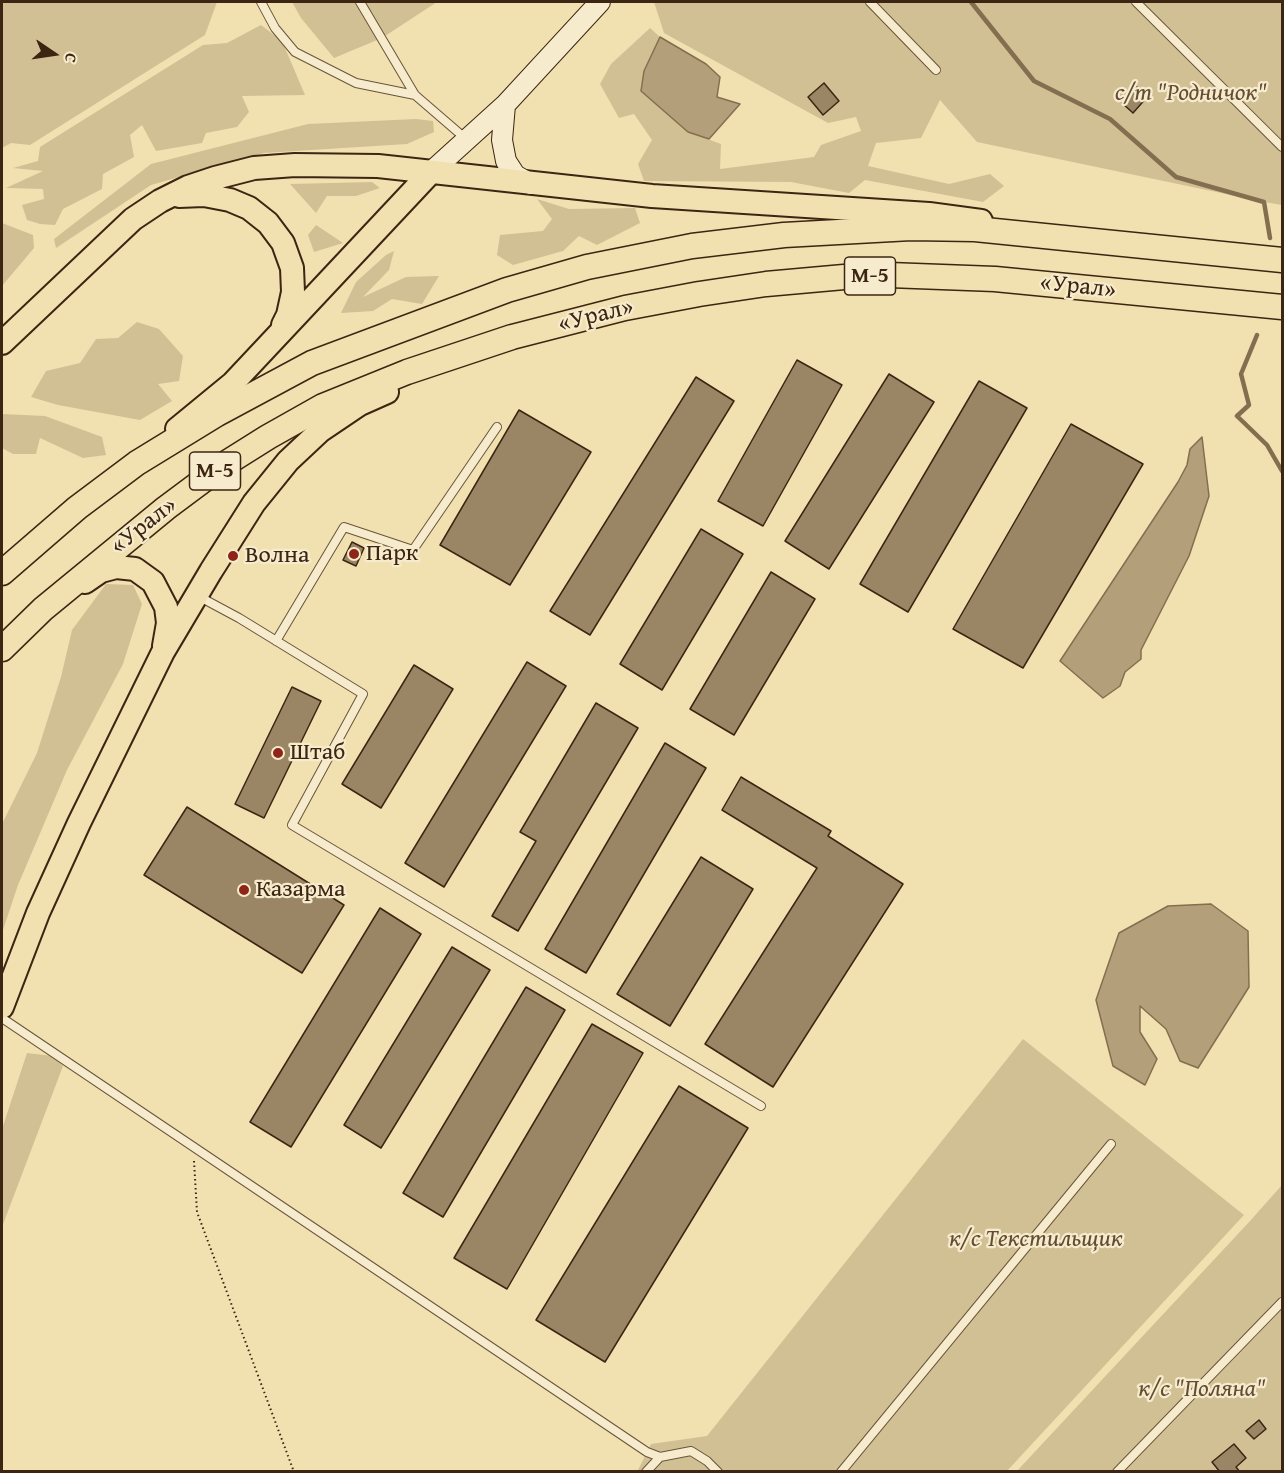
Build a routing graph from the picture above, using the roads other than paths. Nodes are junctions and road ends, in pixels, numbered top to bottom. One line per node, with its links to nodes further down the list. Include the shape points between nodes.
1 (261, 2): 7 (lane, via 274,28 295,52 356,83)
2 (360, 2): 7 (lane)
3 (870, 2): 6 (lane)
4 (1136, 2): 10 (lane)
5 (594, 4): 8 (main road)
6 (936, 70)
7 (415, 95): 9 (lane)
8 (505, 105): 9 (main road); 12 (main road, via 502,140 506,160 516,175)
9 (466, 140): 11 (main road)
10 (1282, 147)
11 (431, 172): 12 (main road); 13 (main road, via 340,165 254,168 188,187); 17 (main road)
12 (531, 184): 14 (main road, via 929,214)
13 (160, 201): 17 (main road, via 180,195 230,200 268,223 283,243 292,268 293,292 288,315); 18 (main road, via 126,225)
14 (1067, 238): 15 (highway, «Урал» / М-5); 21 (highway, «Урал» / М-5, via 975,229 838,231 692,246 588,267 507,290 312,363)
15 (1282, 260)
16 (1282, 307): 19 (highway, «Урал» / М-5, via 995,279 844,277 766,284 635,306)
17 (276, 339): 21 (main road, via 233,383)
18 (2, 343)
19 (465, 351): 23 (main road, via 428,374 360,404 320,431 288,461 254,503); 24 (highway, «Урал» / М-5, via 323,406 268,437 166,508)
20 (497, 427): 25 (lane, via 414,550 344,526)
21 (137, 463): 22 (highway, «Урал» / М-5, via 77,508)
22 (2, 573)
23 (197, 596): 25 (lane); 27 (main road)
24 (44, 609): 26 (highway, «Урал» / М-5); 27 (main road, via 101,571 116,567 135,569 153,582 166,608 168,623)
25 (276, 641): 30 (lane, via 363,694 292,825)
26 (2, 649)
27 (163, 652): 28 (main road, via 47,893)
28 (2, 1007)
29 (2, 1018): 33 (lane, via 647,1452)
30 (761, 1106)
31 (1111, 1144): 36 (lane)
32 (1282, 1302): 37 (lane)
33 (660, 1457): 34 (lane); 35 (lane, via 691,1451)
34 (645, 1472)
35 (718, 1472)
36 (841, 1472)
37 (1117, 1472)

